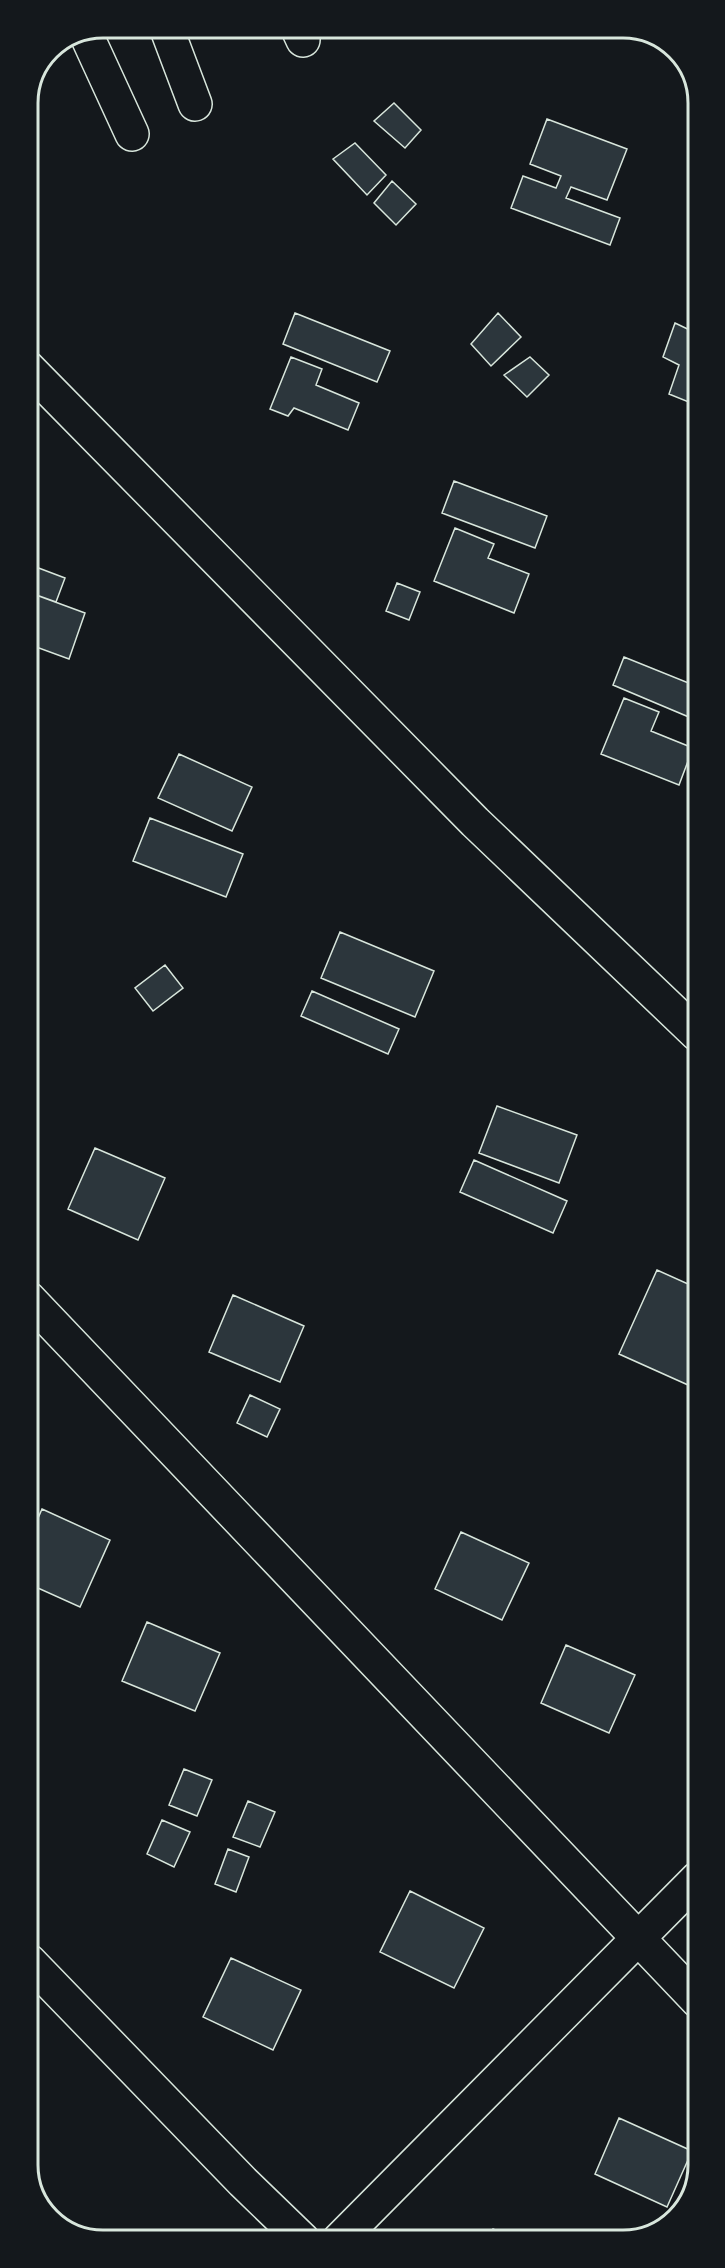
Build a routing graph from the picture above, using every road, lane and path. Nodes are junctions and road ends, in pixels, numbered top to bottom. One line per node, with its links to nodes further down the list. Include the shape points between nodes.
1 (170, 38): 3 (street)
2 (88, 39): 4 (street)
3 (195, 104)
4 (132, 134)
5 (38, 378): 6 (street, via 475,822)
6 (688, 1025)
7 (38, 1309): 9 (street)
8 (688, 1888): 9 (street)
9 (638, 1939): 11 (street); 13 (street)
10 (38, 1970): 12 (street)
11 (688, 1991)
12 (293, 2230)
13 (349, 2230)

